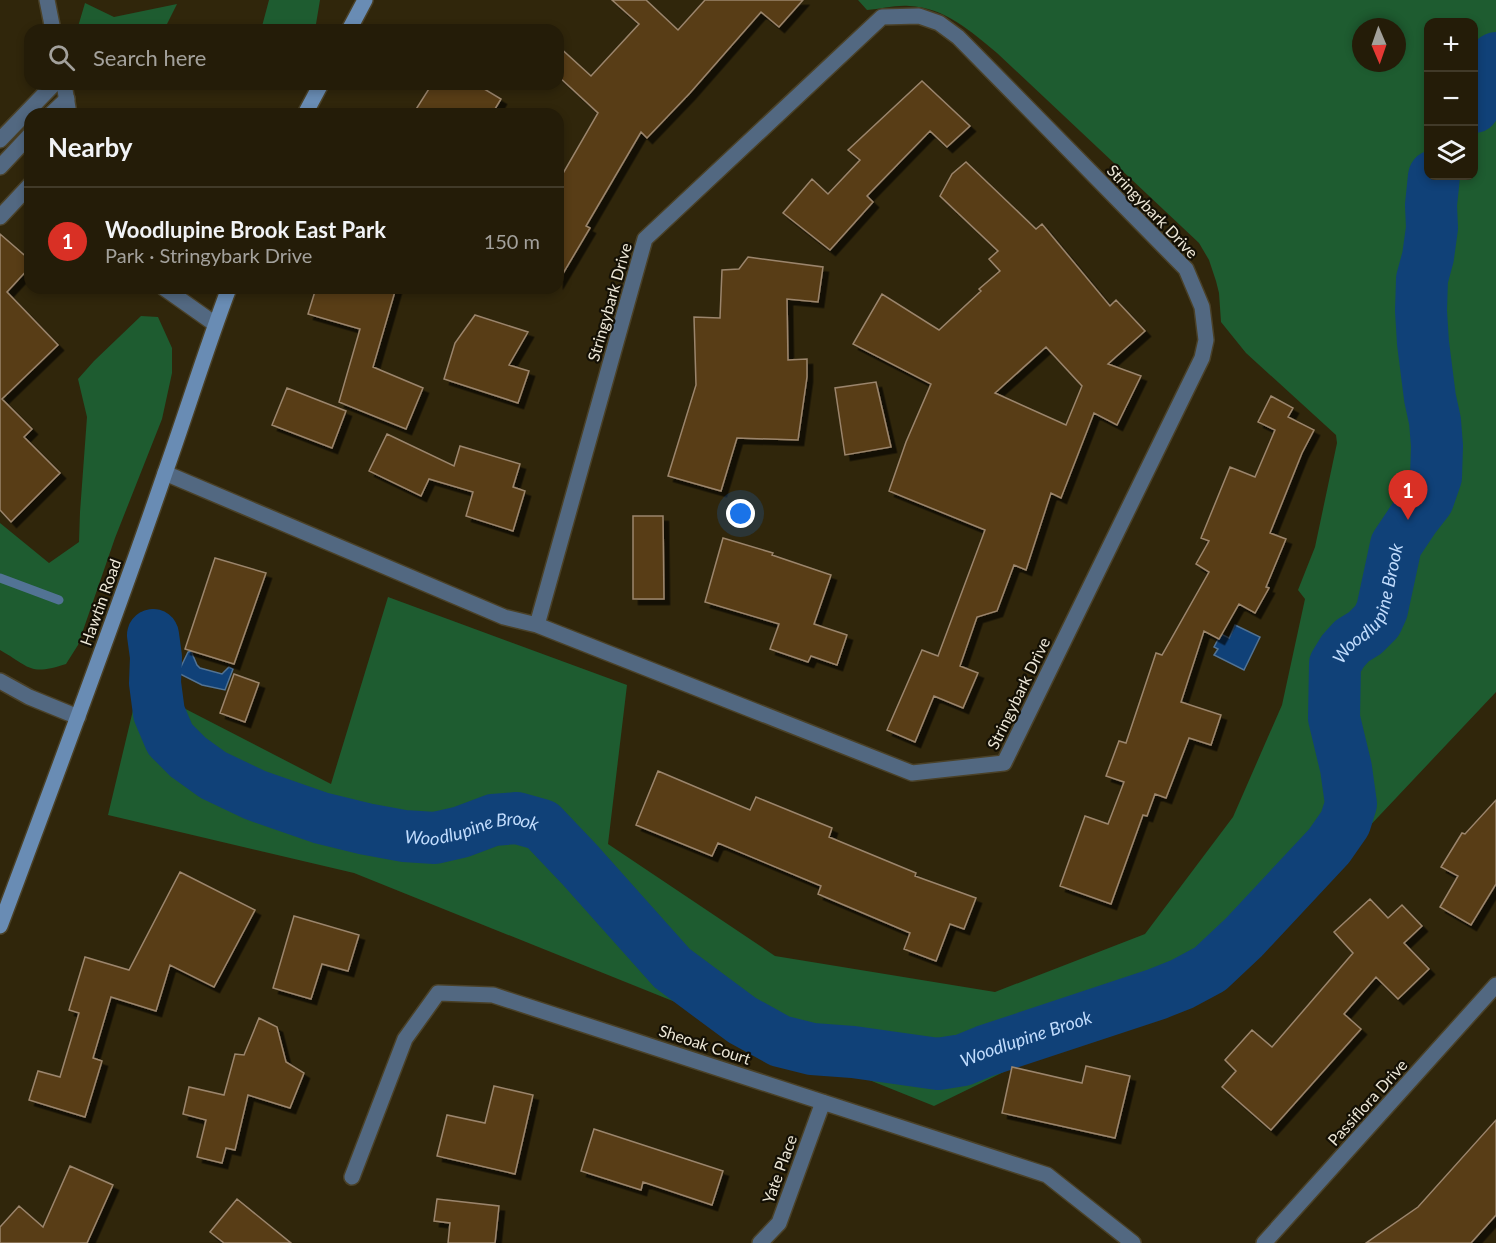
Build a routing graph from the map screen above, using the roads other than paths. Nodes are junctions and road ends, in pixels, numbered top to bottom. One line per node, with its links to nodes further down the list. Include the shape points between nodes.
1 (47, 0): 3 (street)
2 (365, 0): 4 (main road)
3 (52, 24)
4 (352, 24)
5 (48, 90): 7 (street)
6 (318, 90): 8 (main road)
7 (31, 108)
8 (308, 108)
9 (24, 115): 10 (street)
10 (0, 140)
11 (24, 141): 12 (street)
12 (0, 167)
13 (24, 191): 14 (street)
14 (0, 217)
15 (172, 294): 17 (street)
16 (227, 294): 17 (main road, Hawtin Road)
17 (215, 324): 18 (main road, Hawtin Road)
18 (165, 473): 19 (street, Stringybark Drive, via 504,617); 21 (main road, Hawtin Road)
19 (537, 625): 19 (street, Stringybark Drive, via 912,773 1004,763 1202,357 1206,340 1202,307 1186,269 958,37 939,23 919,16 882,17 645,239)
20 (0, 681): 21 (street)
21 (78, 717): 22 (main road, Hawtin Road)
22 (0, 926)
23 (1496, 985): 28 (street, Passiflora Drive)
24 (824, 1102): 25 (street, Sheoak Court, via 493,994 438,993 405,1039); 26 (street, Yate Place, via 779,1223); 27 (street, Sheoak Court, via 1047,1175)
25 (352, 1177)
26 (760, 1243)
27 (1133, 1243)
28 (1264, 1243)

